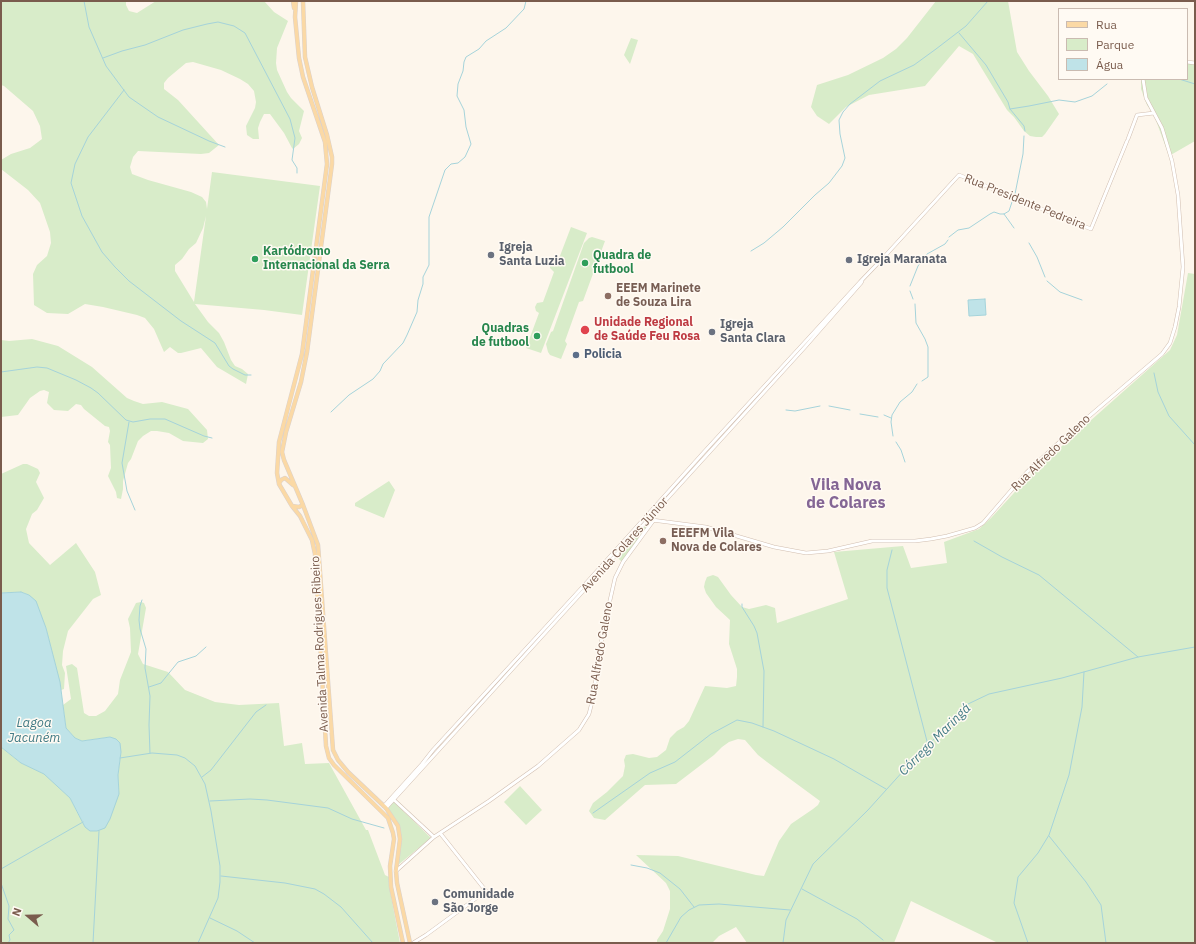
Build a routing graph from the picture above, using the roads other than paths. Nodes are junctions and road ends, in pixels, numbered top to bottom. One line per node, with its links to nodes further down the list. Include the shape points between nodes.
1 (295, 1): 6 (main road, Avenida Talma Rodrigues Ribeiro, via 299,58 323,137 327,164 302,354 278,447)
2 (303, 1): 7 (main road, Avenida Talma Rodrigues Ribeiro, via 305,57 327,135 332,164 308,352 282,452)
3 (1143, 80): 4 (street, Rua Alfredo Galeno, via 1146,98)
4 (1154, 113): 5 (street, Rua Presidente Pedreira, via 1137,115 1091,229); 11 (street, Rua Alfredo Galeno, via 1162,128 1172,161 1178,195 1183,267 1179,307 1170,343 1162,354 1066,436 1026,474 983,523 975,528 939,537 915,541 872,541 806,553 774,547 706,527)
5 (958, 175): 10 (street, Avenida Colares Júnior)
6 (279, 484): 7 (main road, via 285,478); 9 (main road, Avenida Talma Rodrigues Ribeiro)
7 (296, 489): 8 (main road, Avenida Talma Rodrigues Ribeiro)
8 (303, 505): 9 (main road); 13 (main road, Avenida Talma Rodrigues Ribeiro, via 320,552 333,750 348,772)
9 (292, 506): 17 (main road, Avenida Talma Rodrigues Ribeiro, via 312,540 315,554 326,746 329,758 388,818 394,840 390,887)
10 (646, 520): 11 (street, Rua Alfredo Galeno); 12 (street, Avenida Colares Júnior)
11 (653, 521): 14 (street, Rua Alfredo Galeno, via 623,562 615,578 597,665 594,694 589,714 580,730 538,766)
12 (393, 798): 13 (street, Avenida Colares Júnior); 15 (street)
13 (385, 807): 16 (main road, Avenida Talma Rodrigues Ribeiro, via 400,831)
14 (440, 833): 15 (street, Rua Alfredo Galeno); 18 (street, via 486,891)
15 (434, 837): 16 (street, Rua Alfredo Galeno)
16 (396, 871): 18 (main road, Avenida Talma Rodrigues Ribeiro, via 400,900)
17 (403, 943)
18 (412, 943)

